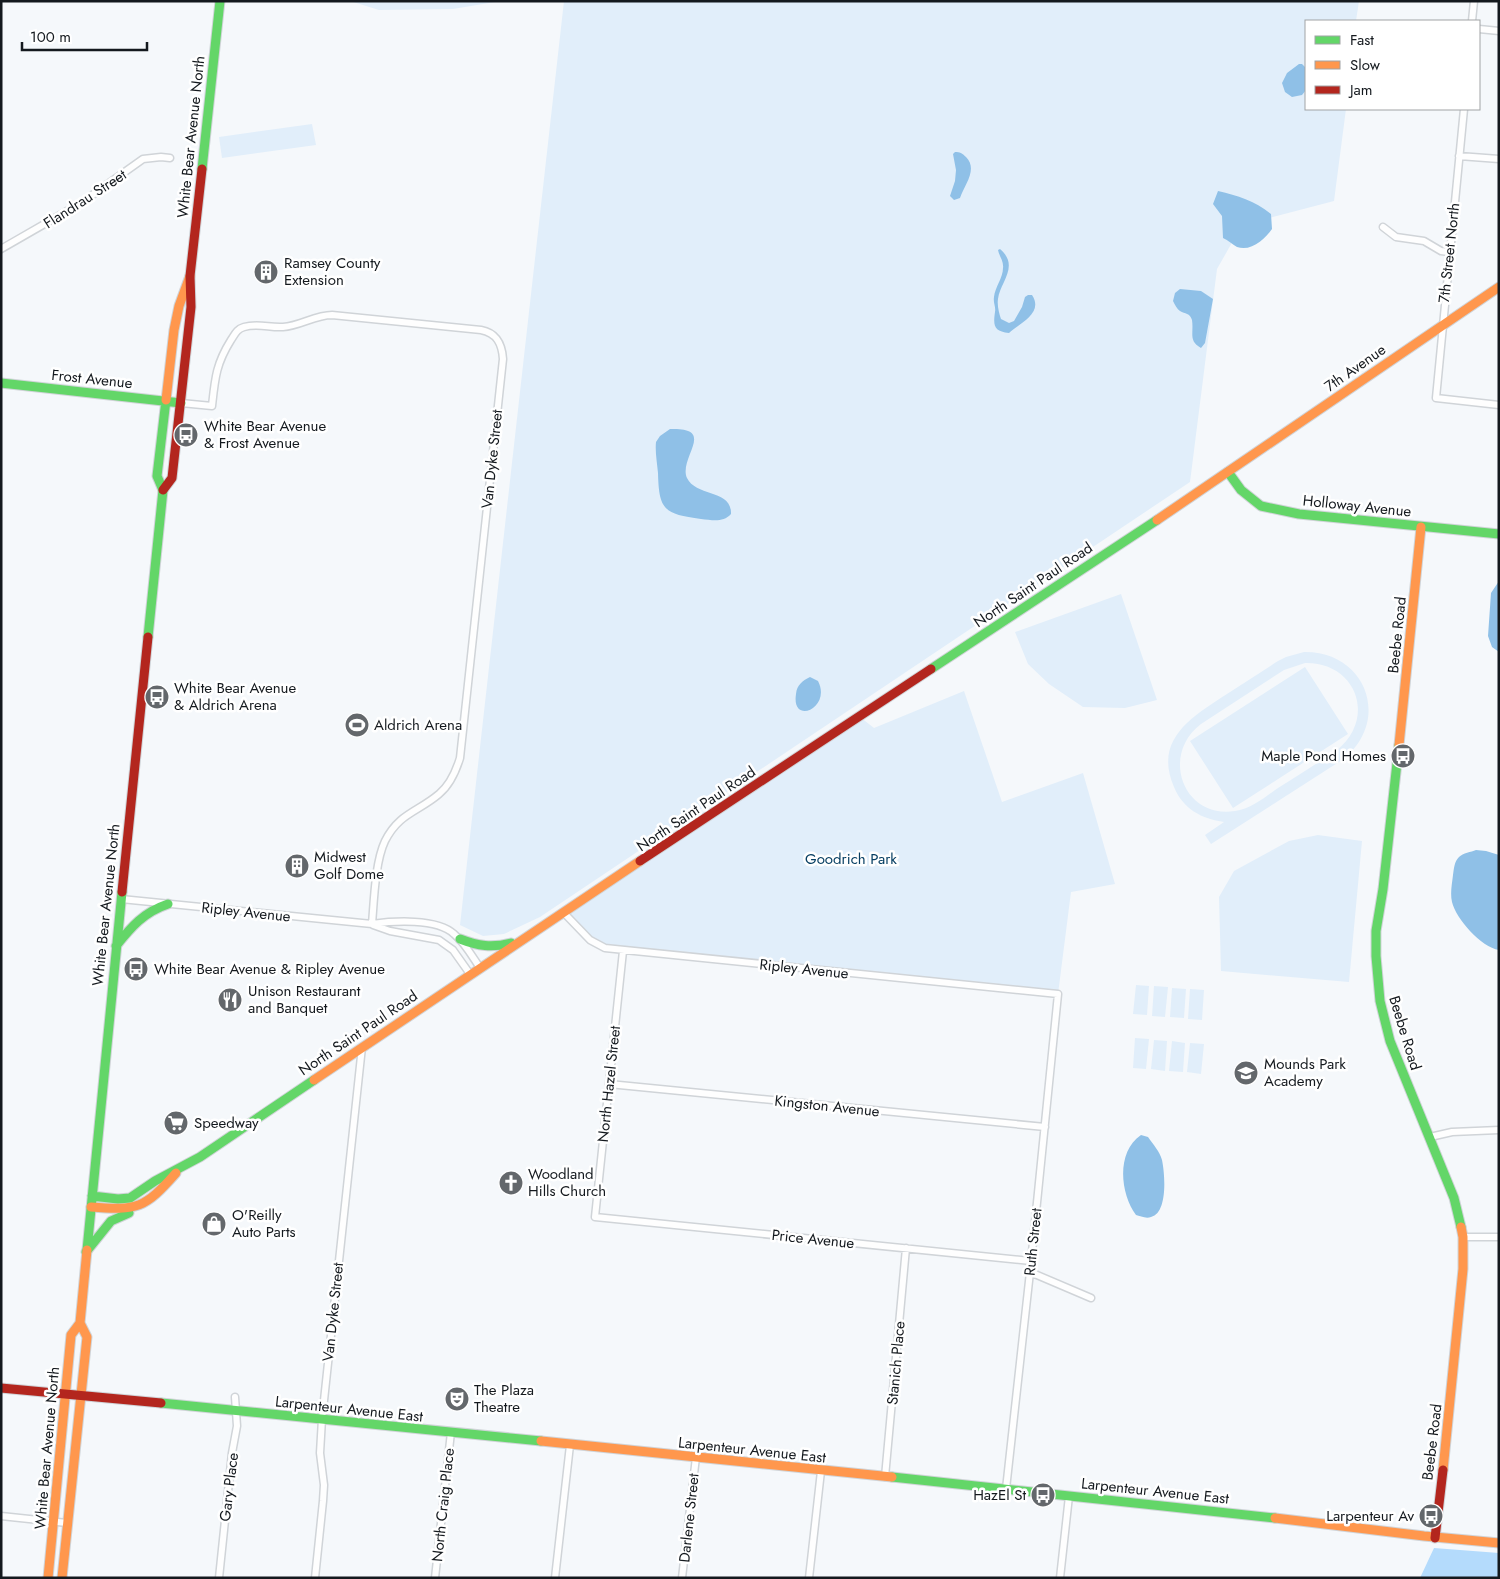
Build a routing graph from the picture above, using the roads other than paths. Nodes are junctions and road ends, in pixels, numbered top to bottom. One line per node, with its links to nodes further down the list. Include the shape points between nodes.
1 (220, 1): 13 (street, White Bear Avenue North)
2 (1474, 1): 3 (street)
3 (1472, 20)
4 (1480, 29): 5 (street)
5 (1499, 31)
6 (1464, 110): 7 (street, 7th Street North)
7 (1459, 156): 9 (street); 12 (street, 7th Street North)
8 (170, 158): 11 (street, Flandrau Street, via 143,159 81,203)
9 (1499, 160)
10 (1383, 227): 12 (street, via 1396,237 1424,241)
11 (1, 249)
12 (1449, 252): 15 (street, 7th Street North)
13 (190, 276): 17 (street, White Bear Avenue North, via 177,314); 18 (street, White Bear Avenue North, via 191,307)
14 (1499, 287): 15 (street, 7th Avenue)
15 (1442, 324): 19 (street, 7th Street North, via 1436,398); 20 (street, 7th Avenue)
16 (1, 383): 17 (street, Frost Avenue)
17 (165, 401): 18 (street, Frost Avenue); 21 (street, White Bear Avenue North, via 157,476)
18 (181, 403): 21 (street, White Bear Avenue North, via 172,478); 27 (street, Van Dyke Street, via 212,406 216,372 222,355 236,331 246,326 283,327 332,315 481,330 493,335 502,346 460,758 445,788 400,820 385,841 379,862)
19 (1499, 405)
20 (1228, 472): 22 (street, Holloway Avenue, via 1241,490 1262,506 1299,514); 26 (street, North Saint Paul Road)
21 (163, 490): 24 (street, White Bear Avenue North)
22 (1421, 527): 23 (street, Holloway Avenue); 39 (street, Beebe Road, via 1376,932 1376,956 1380,1001 1390,1041)
23 (1499, 534)
24 (121, 899): 25 (street, Ripley Avenue); 30 (street, White Bear Avenue North)
25 (168, 904): 27 (street, Ripley Avenue); 30 (street, via 140,917)
26 (564, 913): 29 (street, North Saint Paul Road); 31 (street, Ripley Avenue, via 590,940 605,948)
27 (372, 924): 28 (street, Ripley Avenue, via 391,921 432,924 450,930); 33 (street, Ripley Avenue, via 445,942)
28 (460, 939): 29 (street, via 479,946 497,947); 32 (street, Ripley Avenue)
29 (521, 940): 32 (street, North Saint Paul Road)
30 (116, 946): 41 (street, White Bear Avenue North)
31 (623, 951): 34 (street, Ripley Avenue); 36 (street, North Hazel Street)
32 (480, 968): 33 (street, North Saint Paul Road)
33 (470, 974): 35 (street, North Saint Paul Road)
34 (1058, 994): 37 (street, Ruth Street)
35 (362, 1047): 40 (street, North Saint Paul Road); 58 (street, Van Dyke Street)
36 (609, 1084): 37 (street, Kingston Avenue); 44 (street, North Hazel Street)
37 (1045, 1128): 49 (street, Ruth Street)
38 (1499, 1130): 39 (street, via 1452,1132)
39 (1430, 1137): 45 (street, Beebe Road, via 1454,1198)
40 (180, 1169): 41 (street, North Saint Paul Road, via 154,1181 130,1198); 42 (street, North Saint Paul Road)
41 (92, 1196): 43 (street, White Bear Avenue North)
42 (144, 1204): 43 (street, North Saint Paul Road, via 129,1210); 48 (street, via 111,1221)
43 (90, 1207): 48 (street, White Bear Avenue North)
44 (595, 1217): 47 (street, Price Avenue)
45 (1463, 1237): 46 (street); 69 (street, Beebe Road, via 1451,1399)
46 (1499, 1237)
47 (906, 1248): 49 (street, Price Avenue); 63 (street, Stanich Place)
48 (86, 1252): 52 (street, White Bear Avenue North)
49 (1032, 1261): 50 (street, Ruth Street)
50 (1030, 1272): 51 (street); 64 (street, Ruth Street)
51 (1091, 1298)
52 (80, 1323): 54 (street, White Bear Avenue North, via 71,1334); 55 (street, White Bear Avenue North, via 87,1337)
53 (1, 1388): 54 (street, Larpenteur Avenue East)
54 (66, 1395): 55 (street, Larpenteur Avenue East); 67 (street, White Bear Avenue North)
55 (81, 1396): 57 (street, Larpenteur Avenue East); 68 (street, White Bear Avenue North)
56 (235, 1397): 57 (street, Gary Place)
57 (236, 1412): 58 (street, Larpenteur Avenue East); 73 (street, Gary Place)
58 (322, 1419): 59 (street, Larpenteur Avenue East); 74 (street, Van Dyke Street, via 320,1453 324,1486)
59 (451, 1432): 60 (street, Larpenteur Avenue East); 75 (street, North Craig Place)
60 (570, 1445): 61 (street, Larpenteur Avenue East); 76 (street)
61 (696, 1457): 62 (street, Larpenteur Avenue East); 77 (street, Darlene Street)
62 (821, 1471): 63 (street, Larpenteur Avenue East); 78 (street)
63 (885, 1477): 64 (street, Larpenteur Avenue East)
64 (1006, 1489): 65 (street, Larpenteur Avenue East)
65 (1069, 1496): 69 (street, Larpenteur Avenue East, via 1283,1518); 79 (street)
66 (1, 1516): 67 (street)
67 (54, 1521): 68 (street); 71 (street, White Bear Avenue North)
68 (68, 1523): 72 (street, White Bear Avenue North)
69 (1435, 1538): 70 (street, Larpenteur Avenue East)
70 (1499, 1543)
71 (48, 1578)
72 (62, 1578)
73 (219, 1578)
74 (315, 1578)
75 (435, 1578)
76 (556, 1578)
77 (682, 1578)
78 (809, 1578)
79 (1060, 1578)

